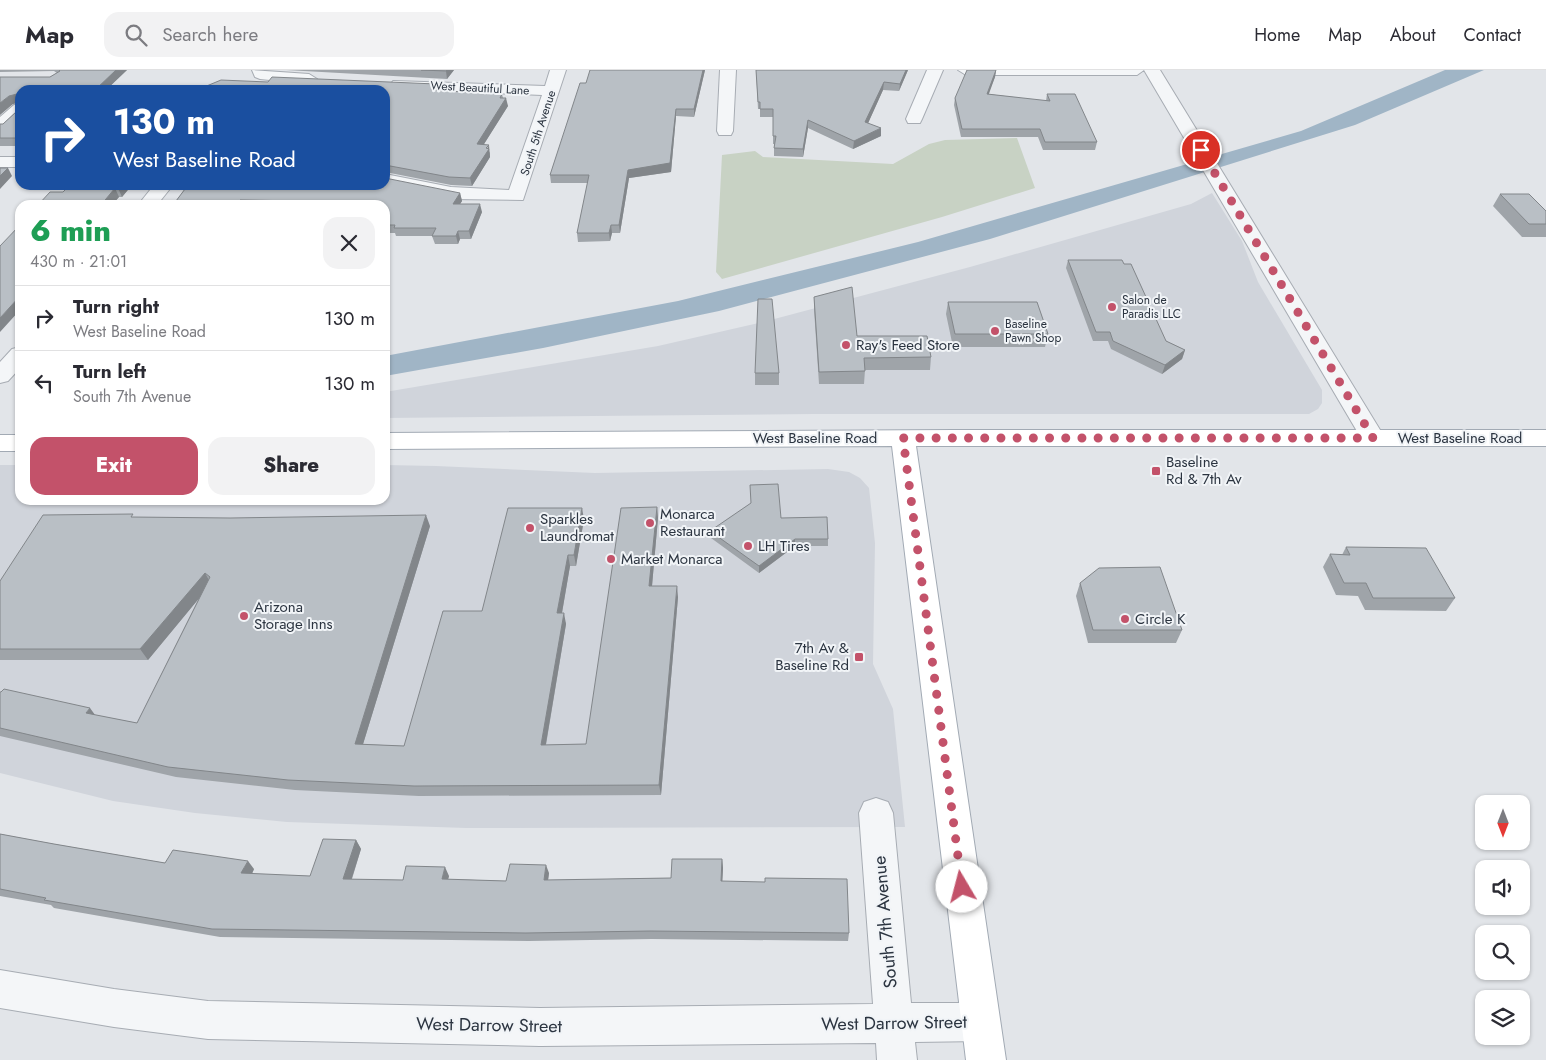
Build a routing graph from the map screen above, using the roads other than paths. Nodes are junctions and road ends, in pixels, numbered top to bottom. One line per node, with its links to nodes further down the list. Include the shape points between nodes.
1 (558, 70): 10 (street, South 5th Avenue)
2 (728, 70): 14 (street)
3 (935, 70): 12 (street)
4 (966, 70): 5 (street)
5 (1137, 70)
6 (1152, 70): 23 (street)
7 (260, 72): 8 (street)
8 (328, 80)
9 (386, 83): 10 (street, West Beautiful Lane)
10 (552, 91): 17 (street, South 5th Avenue, via 516,196 451,192)
11 (15, 112): 13 (street)
12 (914, 119)
13 (0, 126)
14 (725, 131)
15 (0, 162): 16 (street)
16 (15, 162)
17 (390, 180)
18 (160, 190): 19 (street)
19 (151, 200)
20 (15, 360): 21 (street)
21 (0, 376)
22 (903, 438): 23 (main road, West Baseline Road); 25 (main road, West Baseline Road); 31 (main road)
23 (1373, 438): 24 (main road, West Baseline Road)
24 (1546, 438)
25 (390, 441)
26 (0, 443): 27 (main road)
27 (15, 443)
28 (876, 813): 30 (street, South 7th Avenue)
29 (0, 989): 30 (street, West Darrow Street, via 208,1020 540,1027)
30 (894, 1022): 31 (street, West Darrow Street); 32 (street, South 7th Avenue)
31 (981, 1022): 33 (main road)
32 (897, 1060)
33 (986, 1060)

